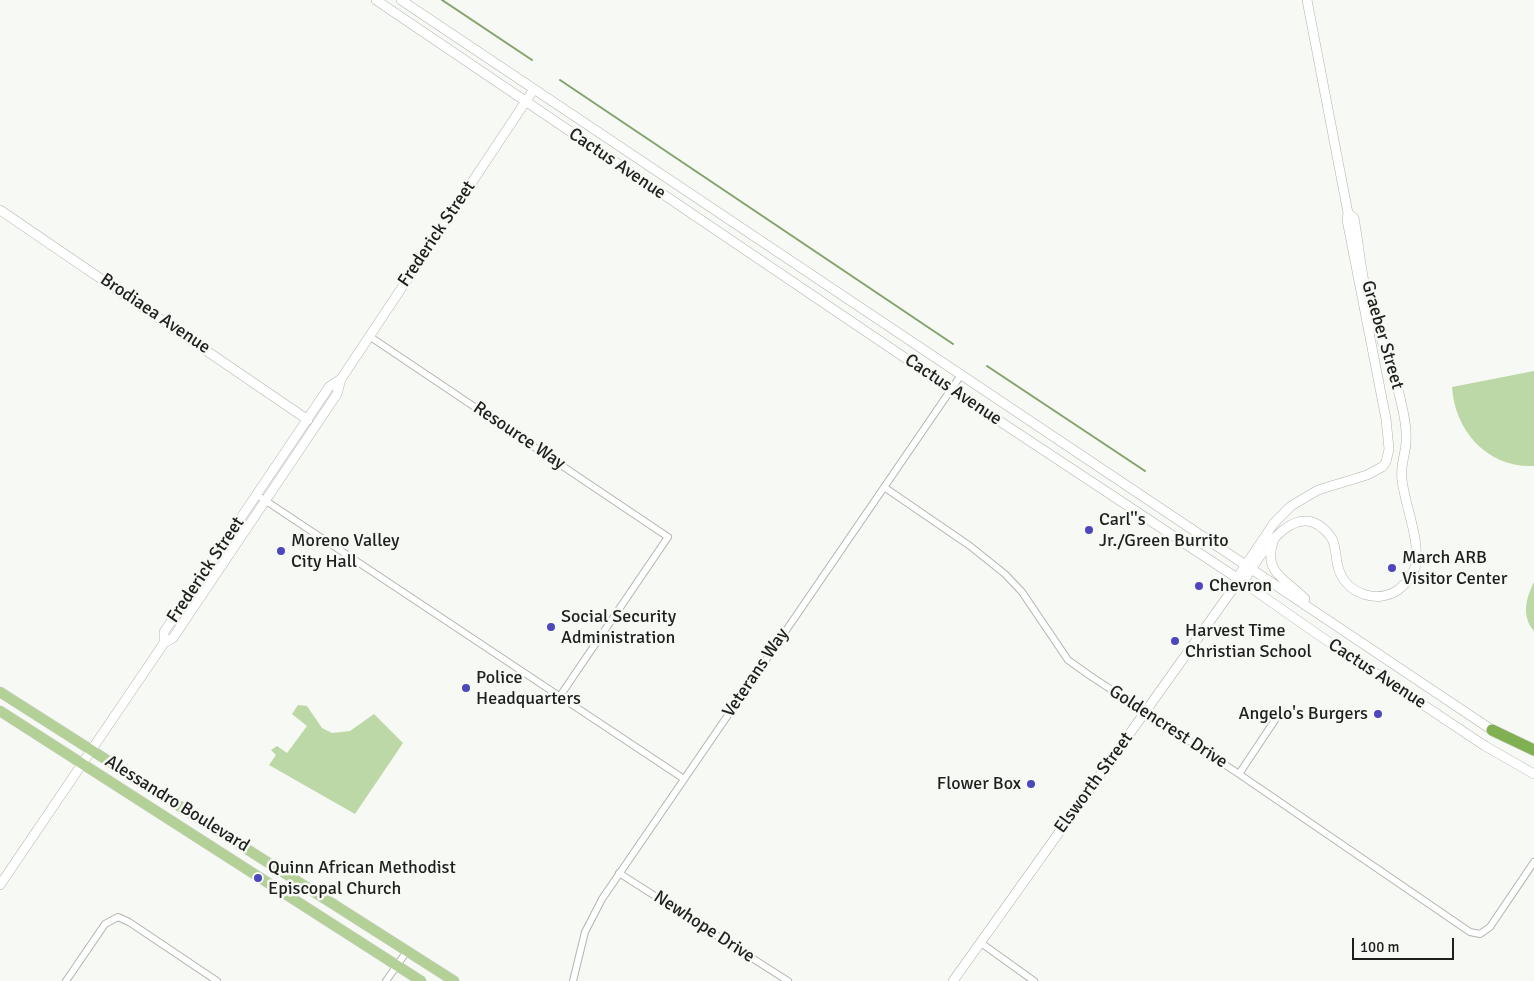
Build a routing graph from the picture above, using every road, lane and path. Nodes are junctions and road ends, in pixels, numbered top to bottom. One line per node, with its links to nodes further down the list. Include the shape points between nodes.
1 (376, 0): 5 (main road, Cactus Avenue)
2 (401, 0): 4 (main road, Cactus Avenue)
3 (1307, 0): 7 (main road, Graeber Street)
4 (534, 90): 5 (main road, Frederick Street); 9 (main road, Cactus Avenue)
5 (526, 102): 8 (main road, Frederick Street); 11 (main road, Cactus Avenue)
6 (0, 210): 12 (main road, Brodiaea Avenue)
7 (1348, 213): 16 (main road, Graeber Street, via 1354,218 1368,300 1401,400 1406,441 1401,461 1402,480 1414,534 1416,562 1410,579 1390,594 1380,596 1354,590 1342,577 1332,539); 20 (main road, Graeber Street, via 1388,436 1388,455 1382,467 1368,475 1331,485 1297,502 1274,523)
8 (369, 336): 10 (main road, Frederick Street); 26 (street, Resource Way, via 668,537)
9 (961, 375): 11 (street, Veterans Way); 20 (main road, Cactus Avenue)
10 (341, 379): 12 (main road, Frederick Street, via 329,387); 15 (main road, Frederick Street, via 337,394)
11 (951, 389): 13 (street, Veterans Way); 21 (main road, Cactus Avenue)
12 (308, 420): 14 (main road, Frederick Street)
13 (884, 487): 29 (street, Goldencrest Drive, via 1005,574 1022,592 1068,660); 37 (street, Veterans Way)
14 (257, 495): 15 (street); 19 (main road, Frederick Street)
15 (266, 501): 23 (main road, Frederick Street); 26 (street)
16 (1315, 525): 17 (main road); 18 (main road, via 1291,524)
17 (1331, 527)
18 (1275, 537): 20 (main road); 22 (main road, via 1271,552 1275,572)
19 (215, 557): 23 (main road, via 214,568 184,614); 24 (main road, Frederick Street, via 164,632)
20 (1249, 566): 21 (main road, Elsworth Street); 22 (main road, Cactus Avenue)
21 (1239, 582): 29 (main road, Elsworth Street); 36 (main road, Cactus Avenue, via 1485,746)
22 (1317, 611): 30 (main road, Cactus Avenue)
23 (185, 622): 24 (main road, Frederick Street, via 173,638)
24 (164, 643): 31 (main road, Frederick Street)
25 (0, 692): 31 (main road, Alessandro Boulevard)
26 (560, 696): 37 (street)
27 (1281, 711): 35 (street)
28 (0, 712): 34 (main road, Alessandro Boulevard)
29 (1144, 712): 35 (street, Goldencrest Drive); 41 (main road, Elsworth Street)
30 (1492, 730): 32 (highway); 33 (main road, Cactus Avenue)
31 (91, 750): 34 (main road, Frederick Street); 42 (main road, Alessandro Boulevard)
32 (1534, 750)
33 (1534, 756)
34 (81, 764): 40 (main road, Frederick Street); 43 (main road, Alessandro Boulevard)
35 (1239, 774): 38 (street, Goldencrest Drive, via 1470,932 1480,934 1490,928)
36 (1534, 774)
37 (684, 779): 39 (street, Veterans Way)
38 (1534, 862)
39 (620, 873): 49 (street, Veterans Way, via 591,918); 50 (street, Newhope Drive)
40 (0, 885)
41 (981, 943): 51 (main road, Elsworth Street); 52 (street)
42 (407, 951): 43 (street); 48 (main road, Alessandro Boulevard)
43 (396, 965): 46 (street); 47 (main road, Alessandro Boulevard)
44 (66, 981): 45 (street, via 105,924 120,917)
45 (217, 981)
46 (386, 981)
47 (421, 981)
48 (454, 981)
49 (573, 981)
50 (788, 981)
51 (953, 981)
52 (1034, 981)

